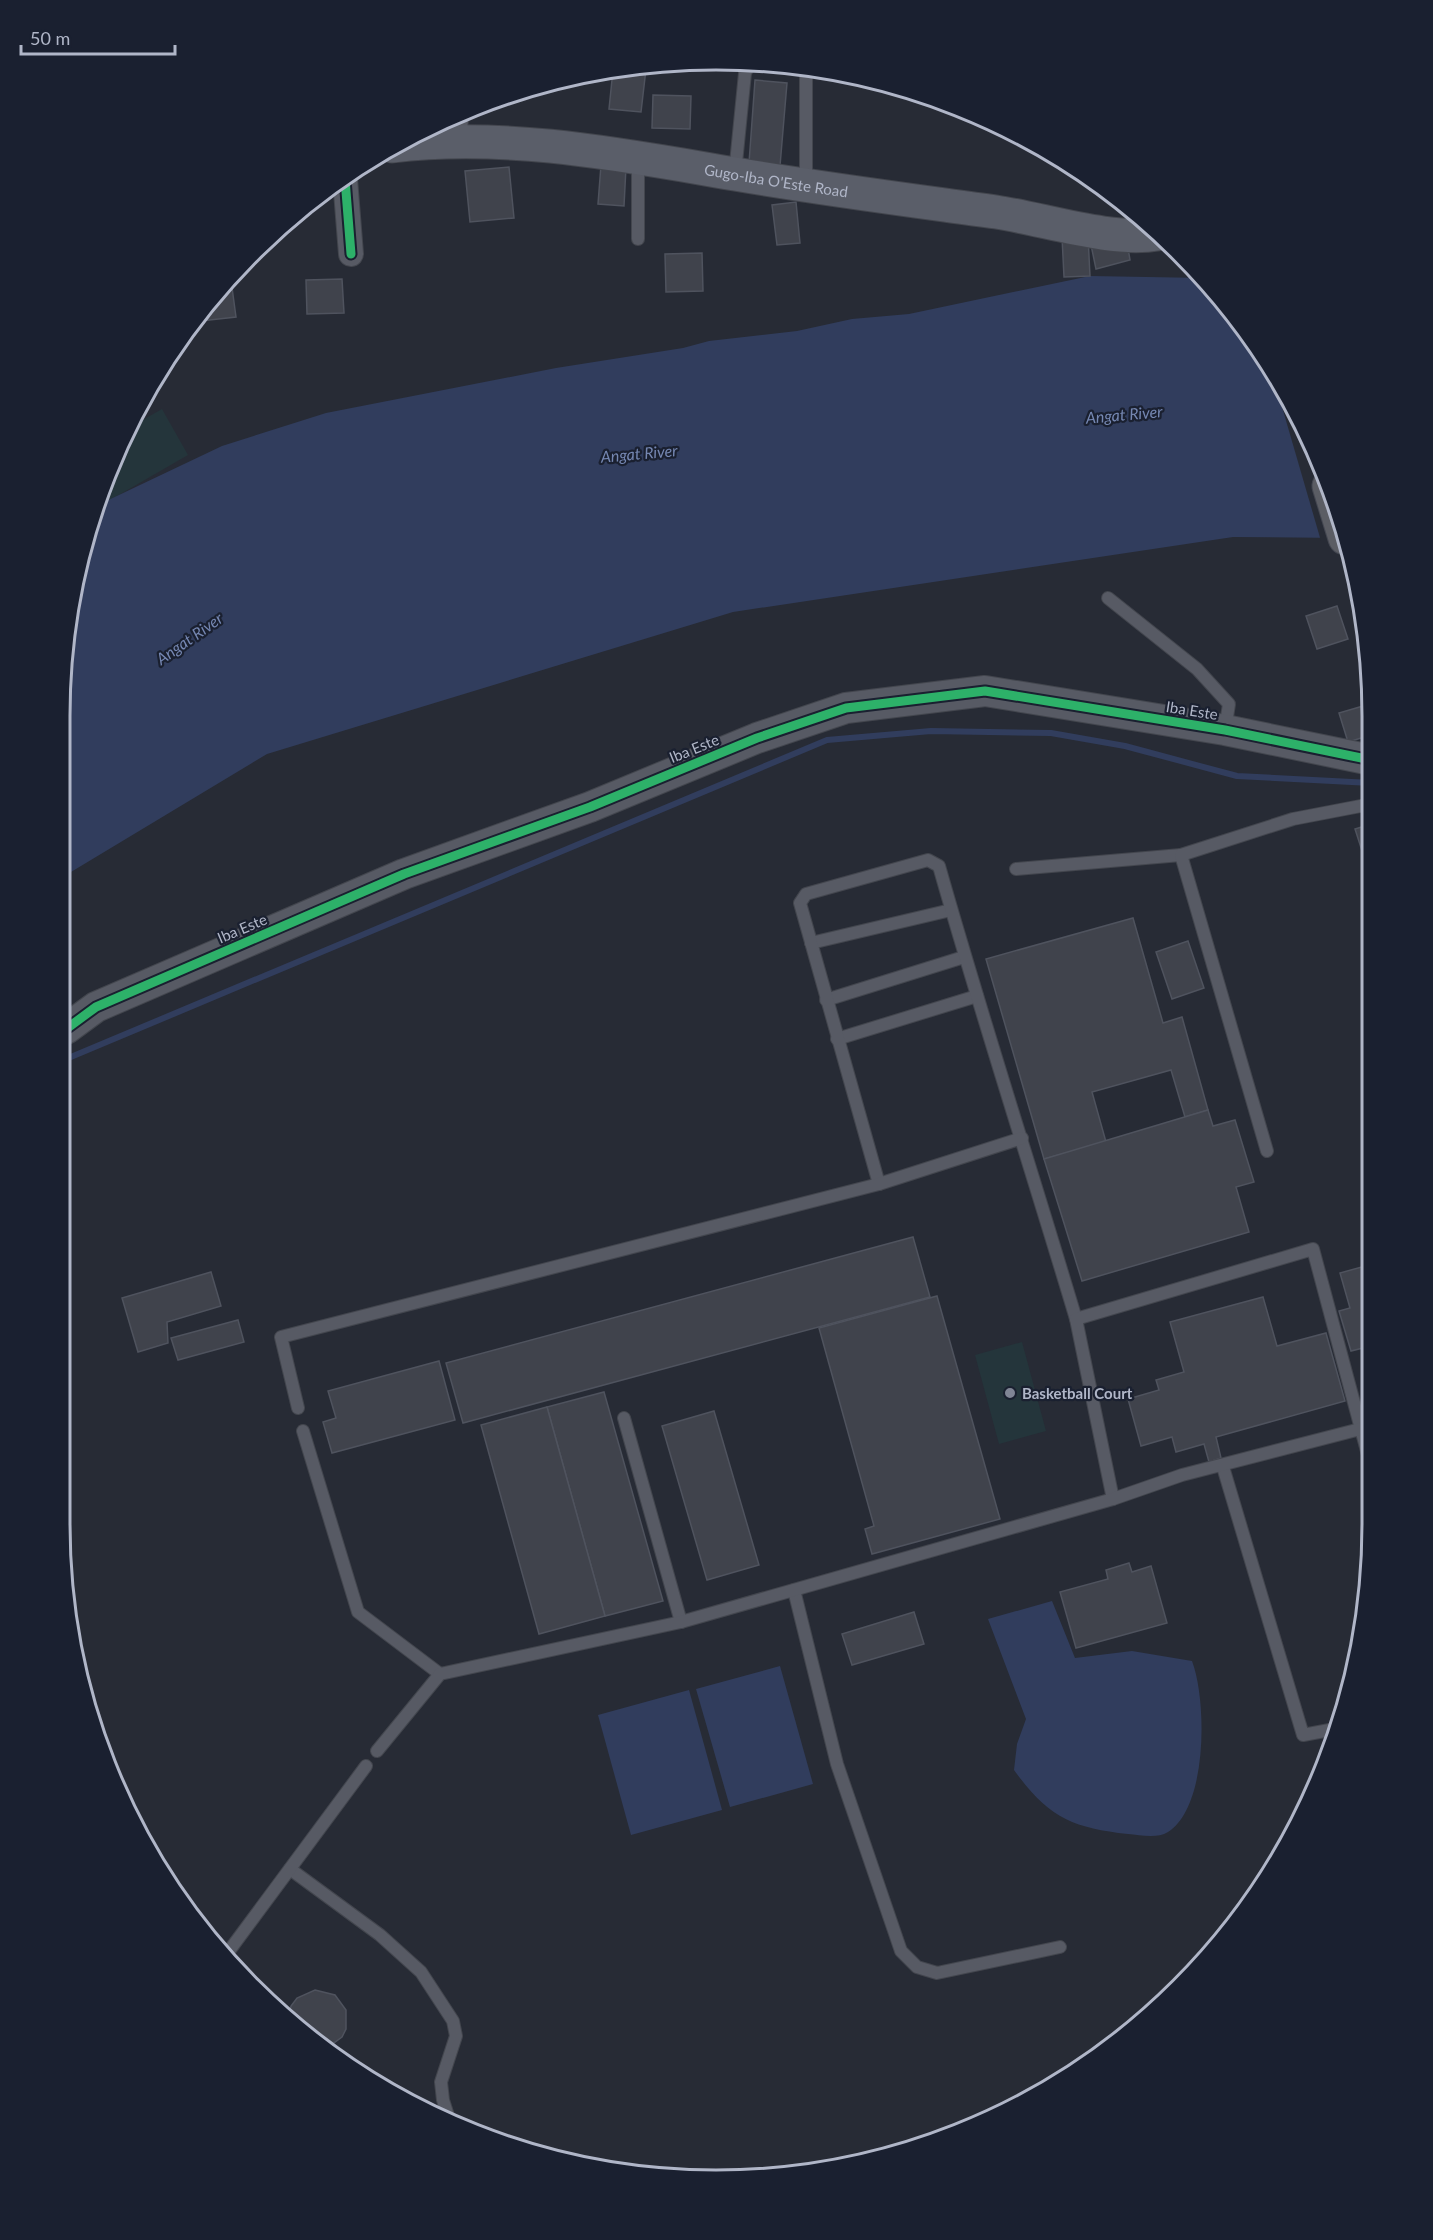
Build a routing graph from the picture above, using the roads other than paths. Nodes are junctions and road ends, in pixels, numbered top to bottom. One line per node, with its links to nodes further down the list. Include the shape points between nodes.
1 (746, 71): 6 (lane)
2 (806, 77): 7 (lane)
3 (455, 130): 4 (main road, Gugo-Iba O'Este Road); 5 (main road, Gugo-Iba O'Este Road, via 527,146)
4 (436, 135)
5 (638, 157): 6 (main road, Gugo-Iba O'Este Road); 10 (lane)
6 (735, 174): 7 (main road, Gugo-Iba O'Este Road)
7 (806, 186): 9 (main road, Gugo-Iba O'Este Road)
8 (346, 188): 11 (street)
9 (1147, 236)
10 (638, 239)
11 (351, 254)
12 (1108, 598): 13 (lane, via 1197,669 1228,704)
13 (1225, 730): 14 (street, Iba Este); 23 (street, Iba Este, via 985,691 846,708 757,738 590,807 404,874 96,1007)
14 (1362, 758)
15 (1362, 806): 16 (lane, via 1293,819)
16 (1180, 855): 17 (lane); 26 (lane)
17 (1016, 869)
18 (951, 910): 19 (lane); 19 (lane, via 939,866 928,860 806,894 800,903); 20 (lane)
19 (811, 943): 22 (lane)
20 (964, 957): 21 (lane); 22 (lane)
21 (977, 996): 24 (lane); 25 (lane)
22 (826, 1000): 24 (lane)
23 (70, 1026)
24 (837, 1039): 27 (lane)
25 (1022, 1138): 27 (lane); 28 (lane)
26 (1267, 1151)
27 (879, 1184): 29 (lane, via 281,1336)
28 (1076, 1319): 31 (lane, via 1313,1249); 35 (lane)
29 (298, 1408)
30 (624, 1418): 37 (lane)
31 (1362, 1418)
32 (1362, 1429): 34 (lane)
33 (303, 1431): 38 (lane, via 358,1612)
34 (1223, 1467): 35 (lane, via 1182,1475); 39 (lane, via 1303,1736)
35 (1113, 1499): 36 (lane)
36 (794, 1590): 37 (lane); 43 (lane, via 837,1764 901,1951 916,1967 937,1973)
37 (681, 1622): 38 (lane)
38 (440, 1674): 40 (lane)
39 (1328, 1730)
40 (377, 1751)
41 (366, 1766): 42 (lane)
42 (290, 1869): 44 (lane); 45 (lane, via 422,1972 453,2021 456,2036 441,2082)
43 (1060, 1947)
44 (231, 1949)
45 (447, 2110)

